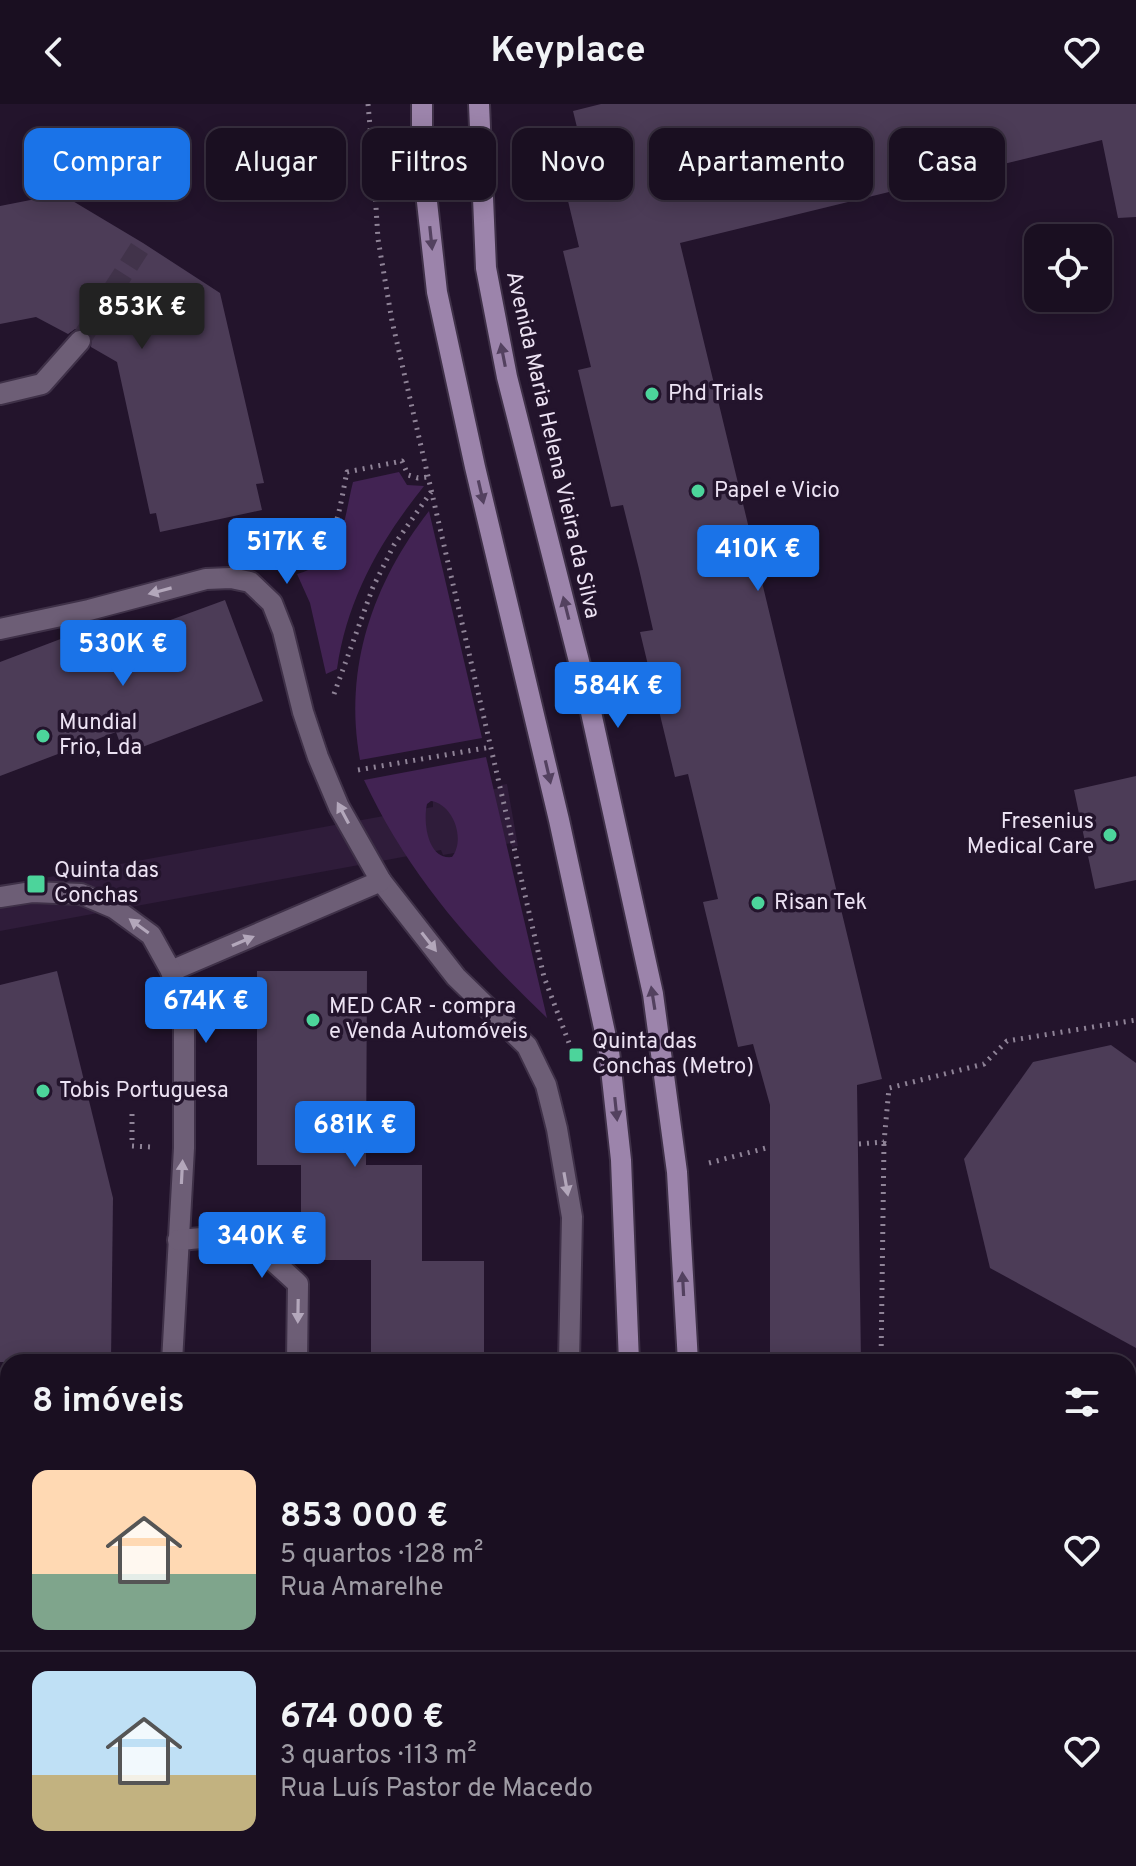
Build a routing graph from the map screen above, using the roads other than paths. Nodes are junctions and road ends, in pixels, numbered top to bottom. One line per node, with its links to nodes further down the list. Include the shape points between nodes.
1 (422, 104): 13 (street, one-way to 13, via 422,157 437,292 609,1051 621,1160)
2 (479, 104): 14 (street, Avenida Maria Helena Vieira da Silva, one-way to 2, via 677,1172 653,994 585,685 507,377 486,268)
3 (80, 341): 4 (street, via 42,384)
4 (0, 394)
5 (0, 629): 6 (street, one-way to 5, via 318,757 272,603 250,582 206,579)
6 (381, 881): 8 (street, one-way to 6); 12 (street, one-way to 12, via 456,977 527,1046 546,1085 572,1217)
7 (0, 897): 8 (street, one-way to 7, via 151,935 114,908 81,894)
8 (171, 971): 9 (street, one-way to 8, via 184,1013)
9 (178, 1240): 10 (street); 11 (street, one-way to 11, via 226,1237 276,1262 298,1284)
10 (172, 1354)
11 (297, 1354)
12 (569, 1354)
13 (629, 1354)
14 (688, 1354)

